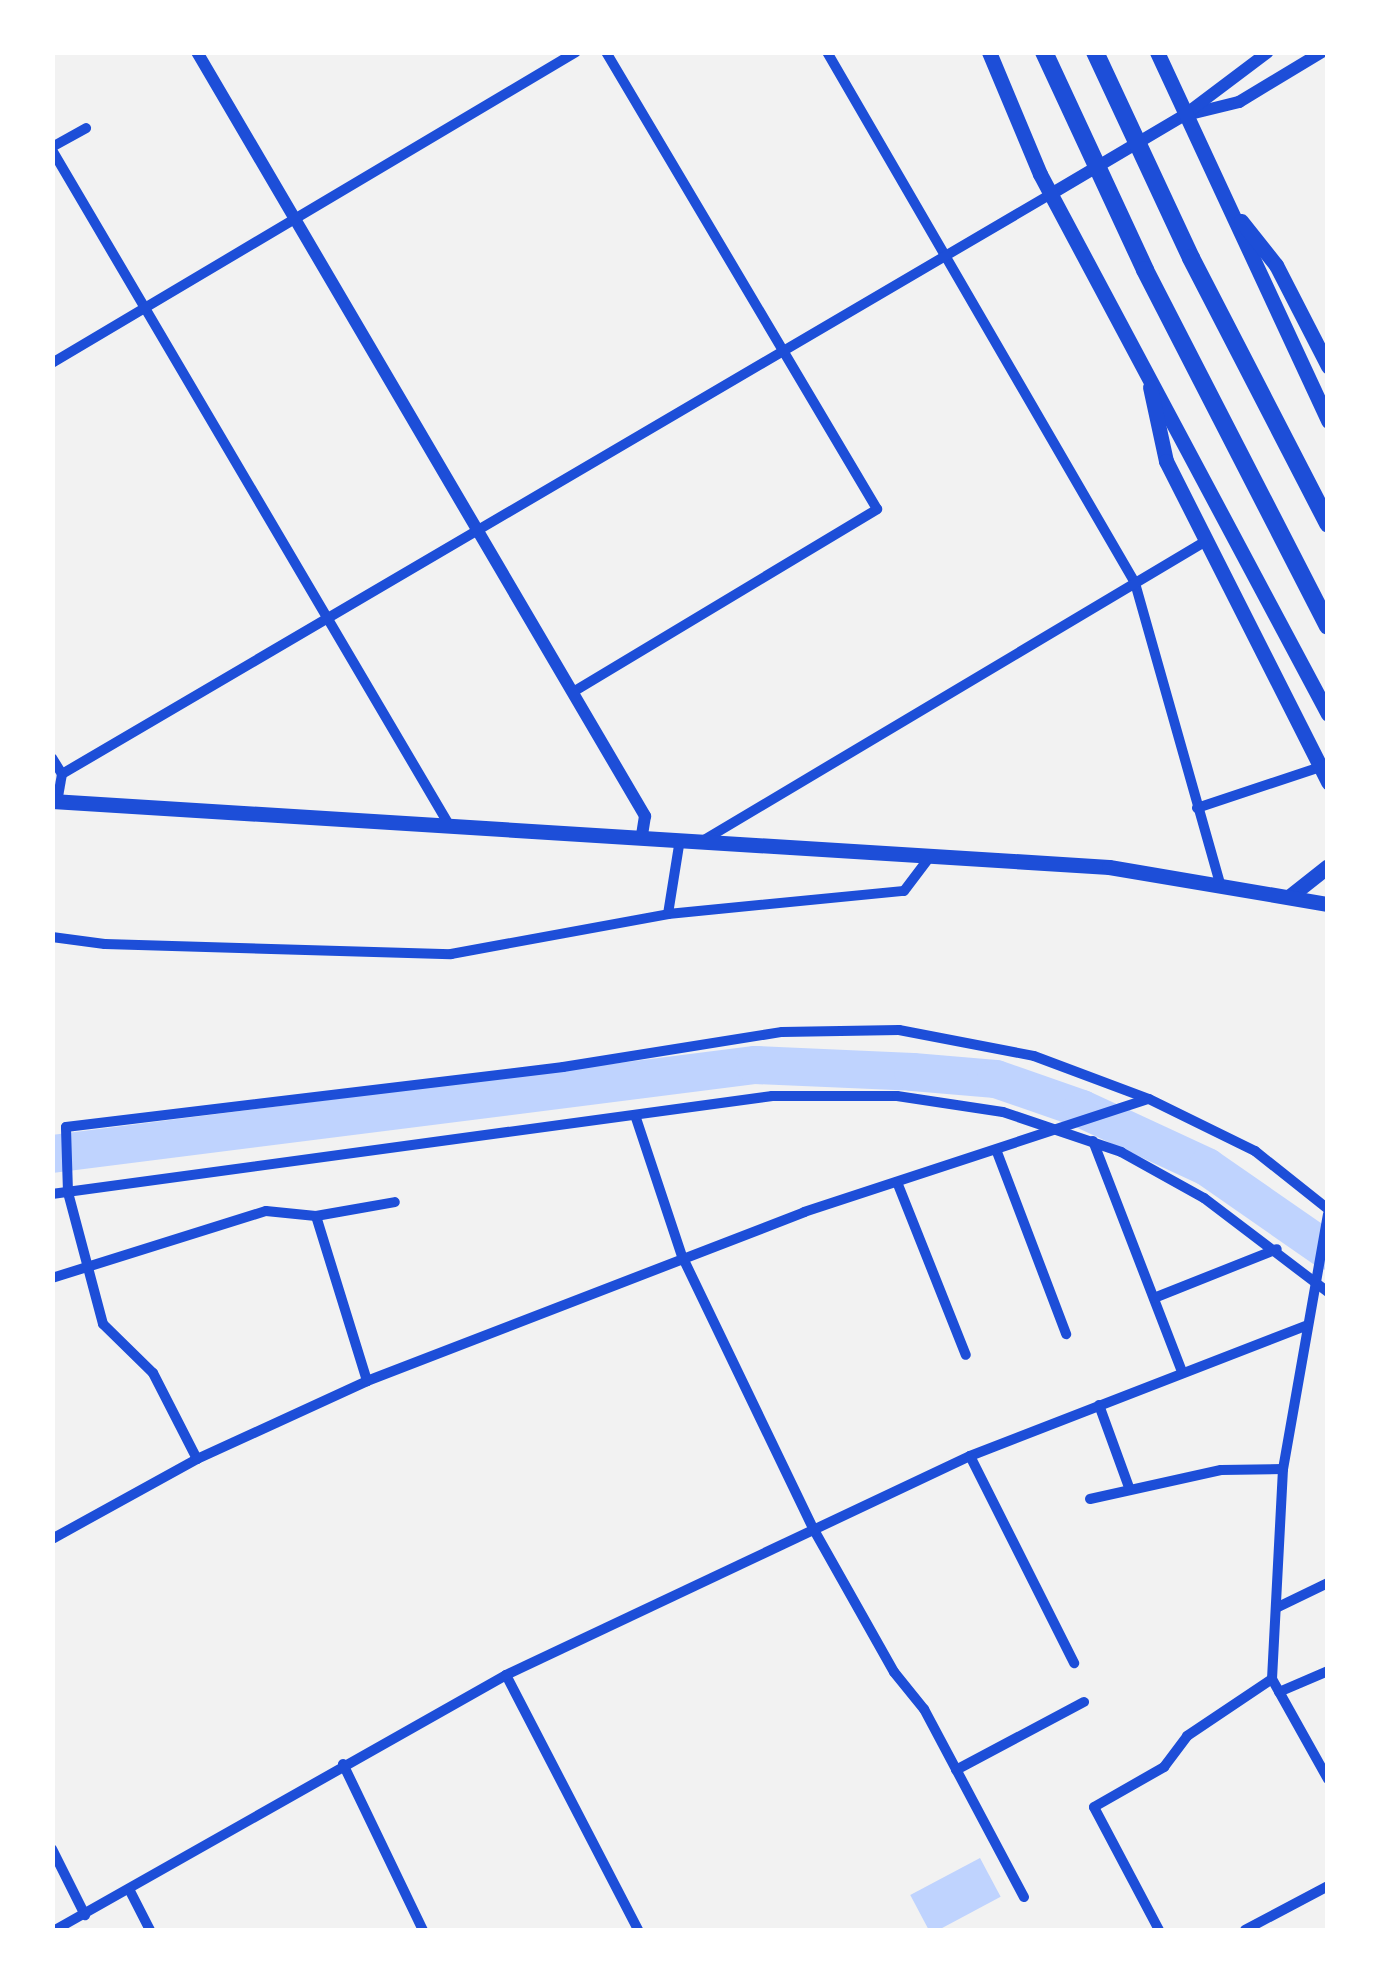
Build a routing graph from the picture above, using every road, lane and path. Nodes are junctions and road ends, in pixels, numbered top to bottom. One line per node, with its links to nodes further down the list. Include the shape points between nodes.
1 (576, 52): 16 (street)
2 (606, 52): 19 (street)
3 (828, 52): 17 (street)
4 (989, 52): 14 (main road)
5 (1044, 52): 29 (highway, via 1145,270)
6 (1096, 52): 24 (highway, via 1190,258)
7 (1157, 52): 11 (main road)
8 (1268, 52): 11 (street)
9 (1322, 52): 11 (street, via 1239,102)
10 (203, 55): 16 (street)
11 (1183, 116): 14 (street); 15 (main road)
12 (86, 128): 13 (street)
13 (52, 148): 18 (street)
14 (1051, 194): 17 (street); 22 (main road)
15 (1226, 202): 21 (main road, via 1276,265); 23 (main road)
16 (296, 220): 18 (street); 25 (street)
17 (949, 259): 19 (street); 27 (street)
18 (146, 306): 20 (street); 28 (street)
19 (782, 356): 25 (street); 30 (street, via 877,509)
20 (52, 363)
21 (1328, 366)
22 (1146, 369): 26 (main road, via 1166,461); 31 (main road)
23 (1328, 421)
24 (1328, 524)
25 (481, 534): 28 (street); 30 (street)
26 (1206, 541): 27 (street); 34 (main road)
27 (1135, 583): 36 (street); 40 (street)
28 (332, 621): 33 (street); 37 (street)
29 (1328, 626)
30 (573, 692): 38 (street, via 646,816)
31 (1328, 714)
32 (52, 758): 33 (street)
33 (62, 774): 35 (street)
34 (1324, 775): 36 (street)
35 (54, 801): 37 (main road)
36 (1197, 808): 43 (street)
37 (448, 823): 38 (main road)
38 (642, 836): 39 (main road)
39 (680, 839): 40 (main road); 46 (street)
40 (703, 841): 41 (main road)
41 (927, 860): 43 (main road, via 1109,867); 46 (street, via 904,891)
42 (1328, 866): 44 (main road)
43 (1221, 886): 44 (main road)
44 (1290, 896): 45 (main road)
45 (1328, 904)
46 (668, 914): 47 (street, via 452,954)
47 (52, 937)
48 (1149, 1099): 50 (street); 54 (street, via 1034,1056 900,1030 782,1032 563,1067 66,1127); 57 (street, via 1255,1151)
49 (635, 1115): 50 (street, via 842,1092 949,1103); 54 (street); 60 (street)
50 (1068, 1128): 51 (street); 52 (street)
51 (1094, 1141): 59 (street, via 1204,1198); 65 (street)
52 (997, 1152): 53 (street); 67 (street)
53 (898, 1182): 60 (street); 68 (street)
54 (68, 1188): 55 (street); 61 (street)
55 (52, 1194)
56 (395, 1202): 58 (street)
57 (1328, 1212): 63 (street)
58 (316, 1216): 61 (street, via 266,1211); 70 (street)
59 (1277, 1248): 63 (street); 65 (street)
60 (682, 1256): 70 (street); 77 (street)
61 (86, 1268): 62 (street); 73 (street, via 103,1324 153,1373)
62 (52, 1278)
63 (1314, 1285): 64 (street); 66 (street)
64 (1328, 1292)
65 (1154, 1298): 69 (street)
66 (1306, 1326): 69 (street); 74 (street)
67 (1066, 1334)
68 (966, 1355)
69 (1182, 1372): 71 (street)
70 (368, 1381): 73 (street)
71 (1099, 1405): 72 (street); 75 (street)
72 (970, 1456): 77 (street); 81 (street)
73 (198, 1459): 78 (street)
74 (1283, 1469): 75 (street, via 1221,1470); 80 (street)
75 (1130, 1490): 76 (street)
76 (1090, 1499)
77 (814, 1530): 83 (street); 88 (street)
78 (52, 1539)
79 (1328, 1583): 80 (street)
80 (1276, 1608): 84 (street)
81 (1074, 1663)
82 (1328, 1672): 85 (street)
83 (506, 1675): 87 (street); 98 (street)
84 (1272, 1680): 85 (street); 99 (street, via 1187,1736 1164,1767 1094,1807)
85 (1279, 1692): 89 (street)
86 (1084, 1702): 88 (street)
87 (343, 1764): 92 (street); 97 (street)
88 (956, 1770): 93 (street)
89 (1328, 1779)
90 (52, 1849): 94 (street)
91 (1328, 1886): 100 (street)
92 (129, 1889): 94 (street); 96 (street)
93 (1024, 1897)
94 (85, 1915): 95 (street)
95 (55, 1930)
96 (150, 1930)
97 (423, 1930)
98 (638, 1930)
99 (1159, 1930)
100 (1244, 1930)

